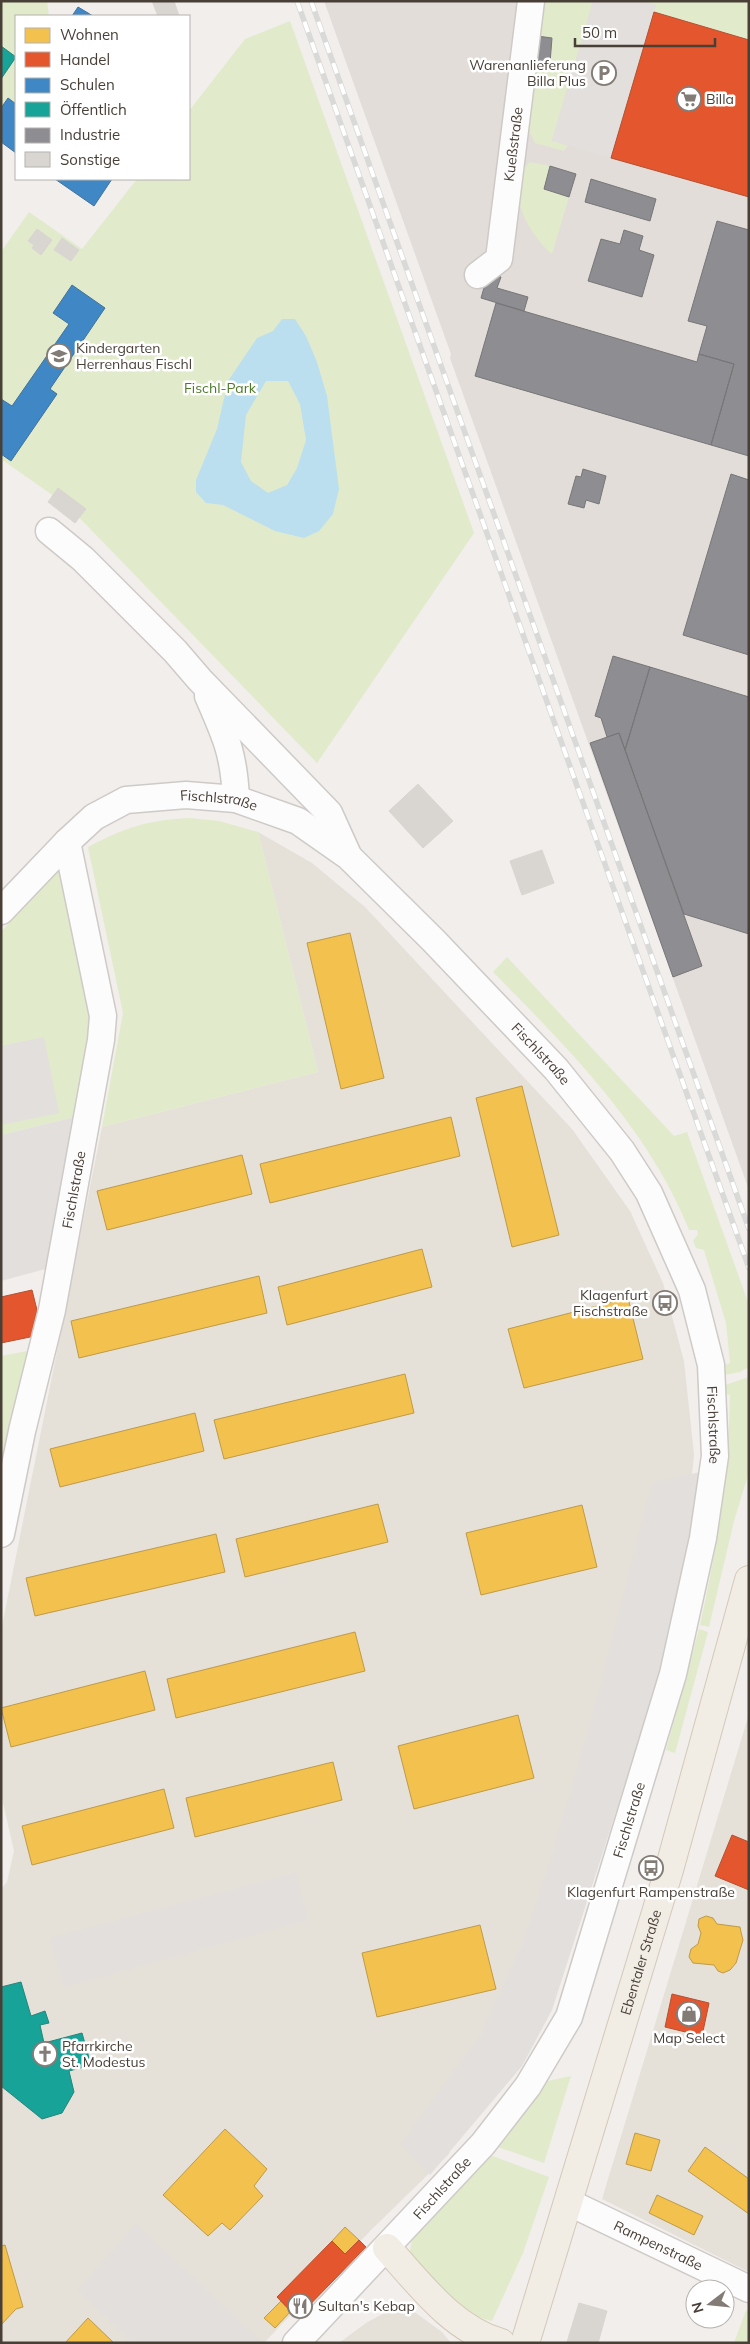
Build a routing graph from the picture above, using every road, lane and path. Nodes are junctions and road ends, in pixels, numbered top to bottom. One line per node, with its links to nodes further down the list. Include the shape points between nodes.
1 (531, 1): 2 (street, Kueßstraße, via 499,259)
2 (478, 275)
3 (49, 531): 4 (street, via 96,572)
4 (200, 680): 5 (street, via 229,744); 7 (street, via 330,814)
5 (236, 799): 6 (street, Fischlstraße, via 186,795 126,800 94,817); 7 (street, Fischlstraße, via 298,821)
6 (67, 842): 8 (street, Fischlstraße); 9 (street, Fischlstraße, via 103,1016 101,1040 52,1310)
7 (348, 856): 12 (street, Fischlstraße, via 434,940 556,1069 622,1150 649,1193 692,1290 711,1365 715,1456 703,1538 673,1674 569,2017 528,2086 483,2144)
8 (1, 911)
9 (1, 1534)
10 (749, 1580): 11 (main road, Ebentaler Straße, via 669,1870)
11 (568, 2202): 13 (street, Rampenstraße); 16 (main road, Ebentaler Straße)
12 (387, 2248): 14 (street, Fischlstraße); 15 (main road, via 450,2315 471,2331)
13 (749, 2289)
14 (296, 2343)
15 (501, 2343)
16 (525, 2343)

